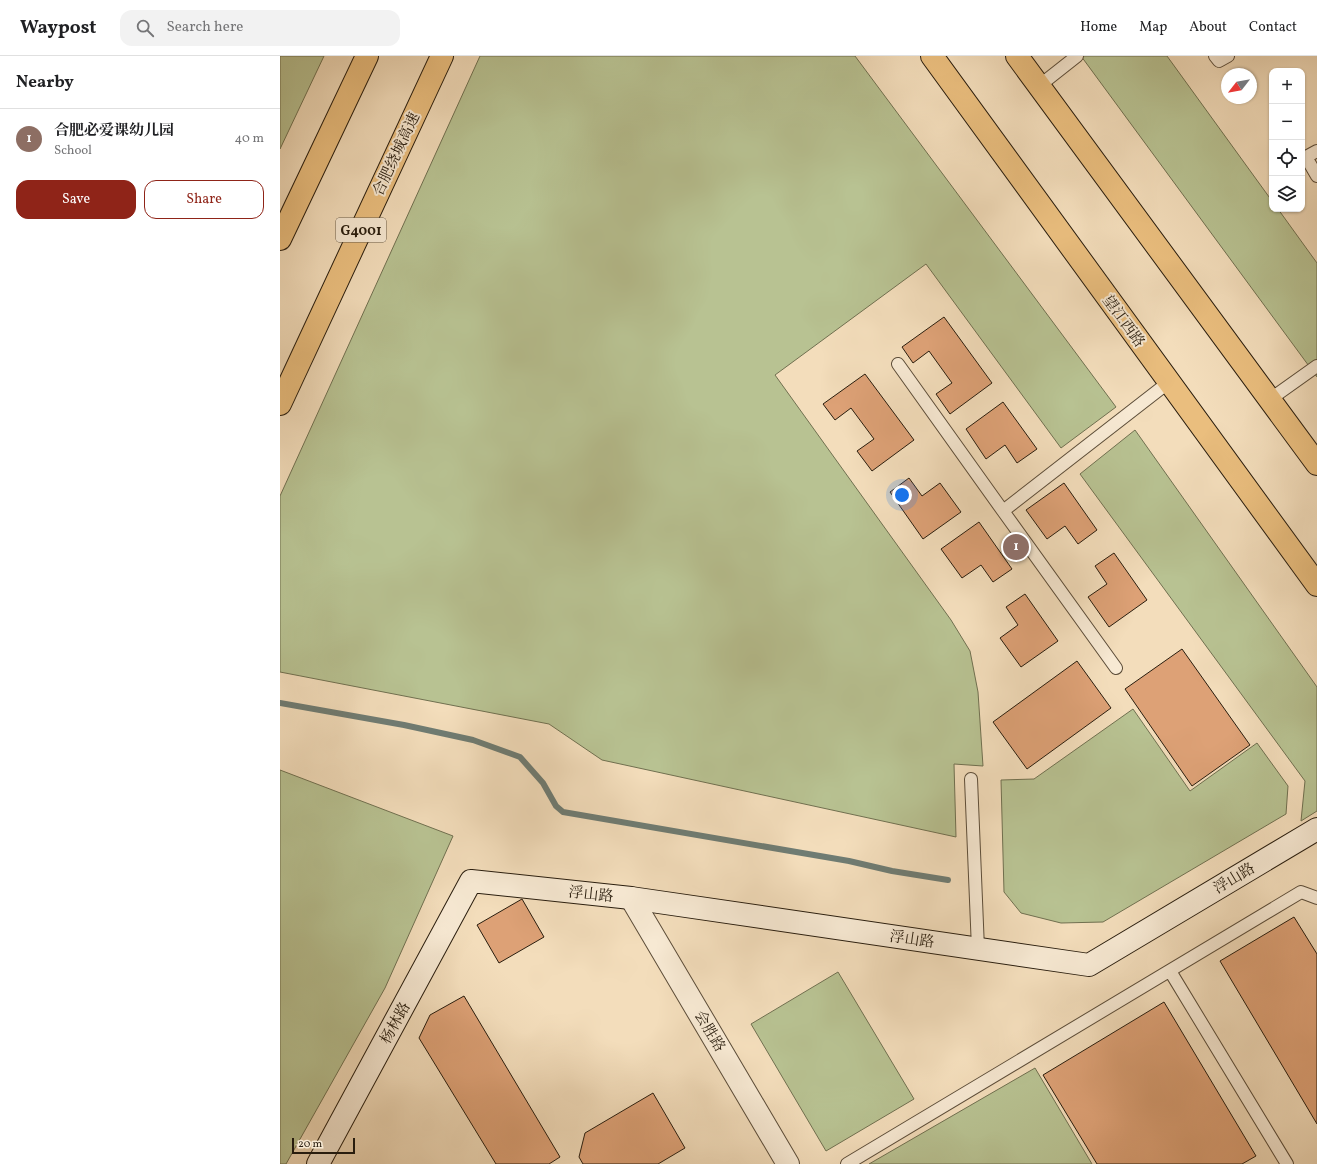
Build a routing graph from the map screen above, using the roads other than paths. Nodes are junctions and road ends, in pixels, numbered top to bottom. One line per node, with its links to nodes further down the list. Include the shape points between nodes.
1 (367, 56): 11 (main road)
2 (442, 56): 16 (main road, 合肥绕城高速 / G4001)
3 (932, 56): 14 (main road, 望江西路)
4 (1017, 56): 8 (main road)
5 (1077, 56): 8 (lane)
6 (1215, 56): 7 (lane, via 1219,61)
7 (1228, 56)
8 (1039, 86): 15 (main road)
9 (1317, 151): 10 (lane, via 1306,157)
10 (1317, 176)
11 (280, 239)
12 (898, 364): 18 (lane)
13 (1317, 366): 15 (lane)
14 (1169, 382): 18 (lane); 19 (main road, 望江西路)
15 (1269, 400): 17 (main road)
16 (280, 404)
17 (1317, 464)
18 (1003, 510): 20 (lane)
19 (1317, 585)
20 (1116, 668)
21 (971, 780): 26 (lane)
22 (1317, 828): 26 (street, 浮山路, via 1089,965)
23 (472, 881): 24 (street, 浮山路); 28 (street, 杨林路)
24 (631, 898): 26 (street, 浮山路); 29 (street, 会胜路)
25 (1317, 898): 27 (lane, via 1301,892)
26 (978, 949)
27 (1170, 971): 30 (lane); 31 (lane)
28 (318, 1164)
29 (788, 1164)
30 (847, 1164)
31 (1286, 1164)

